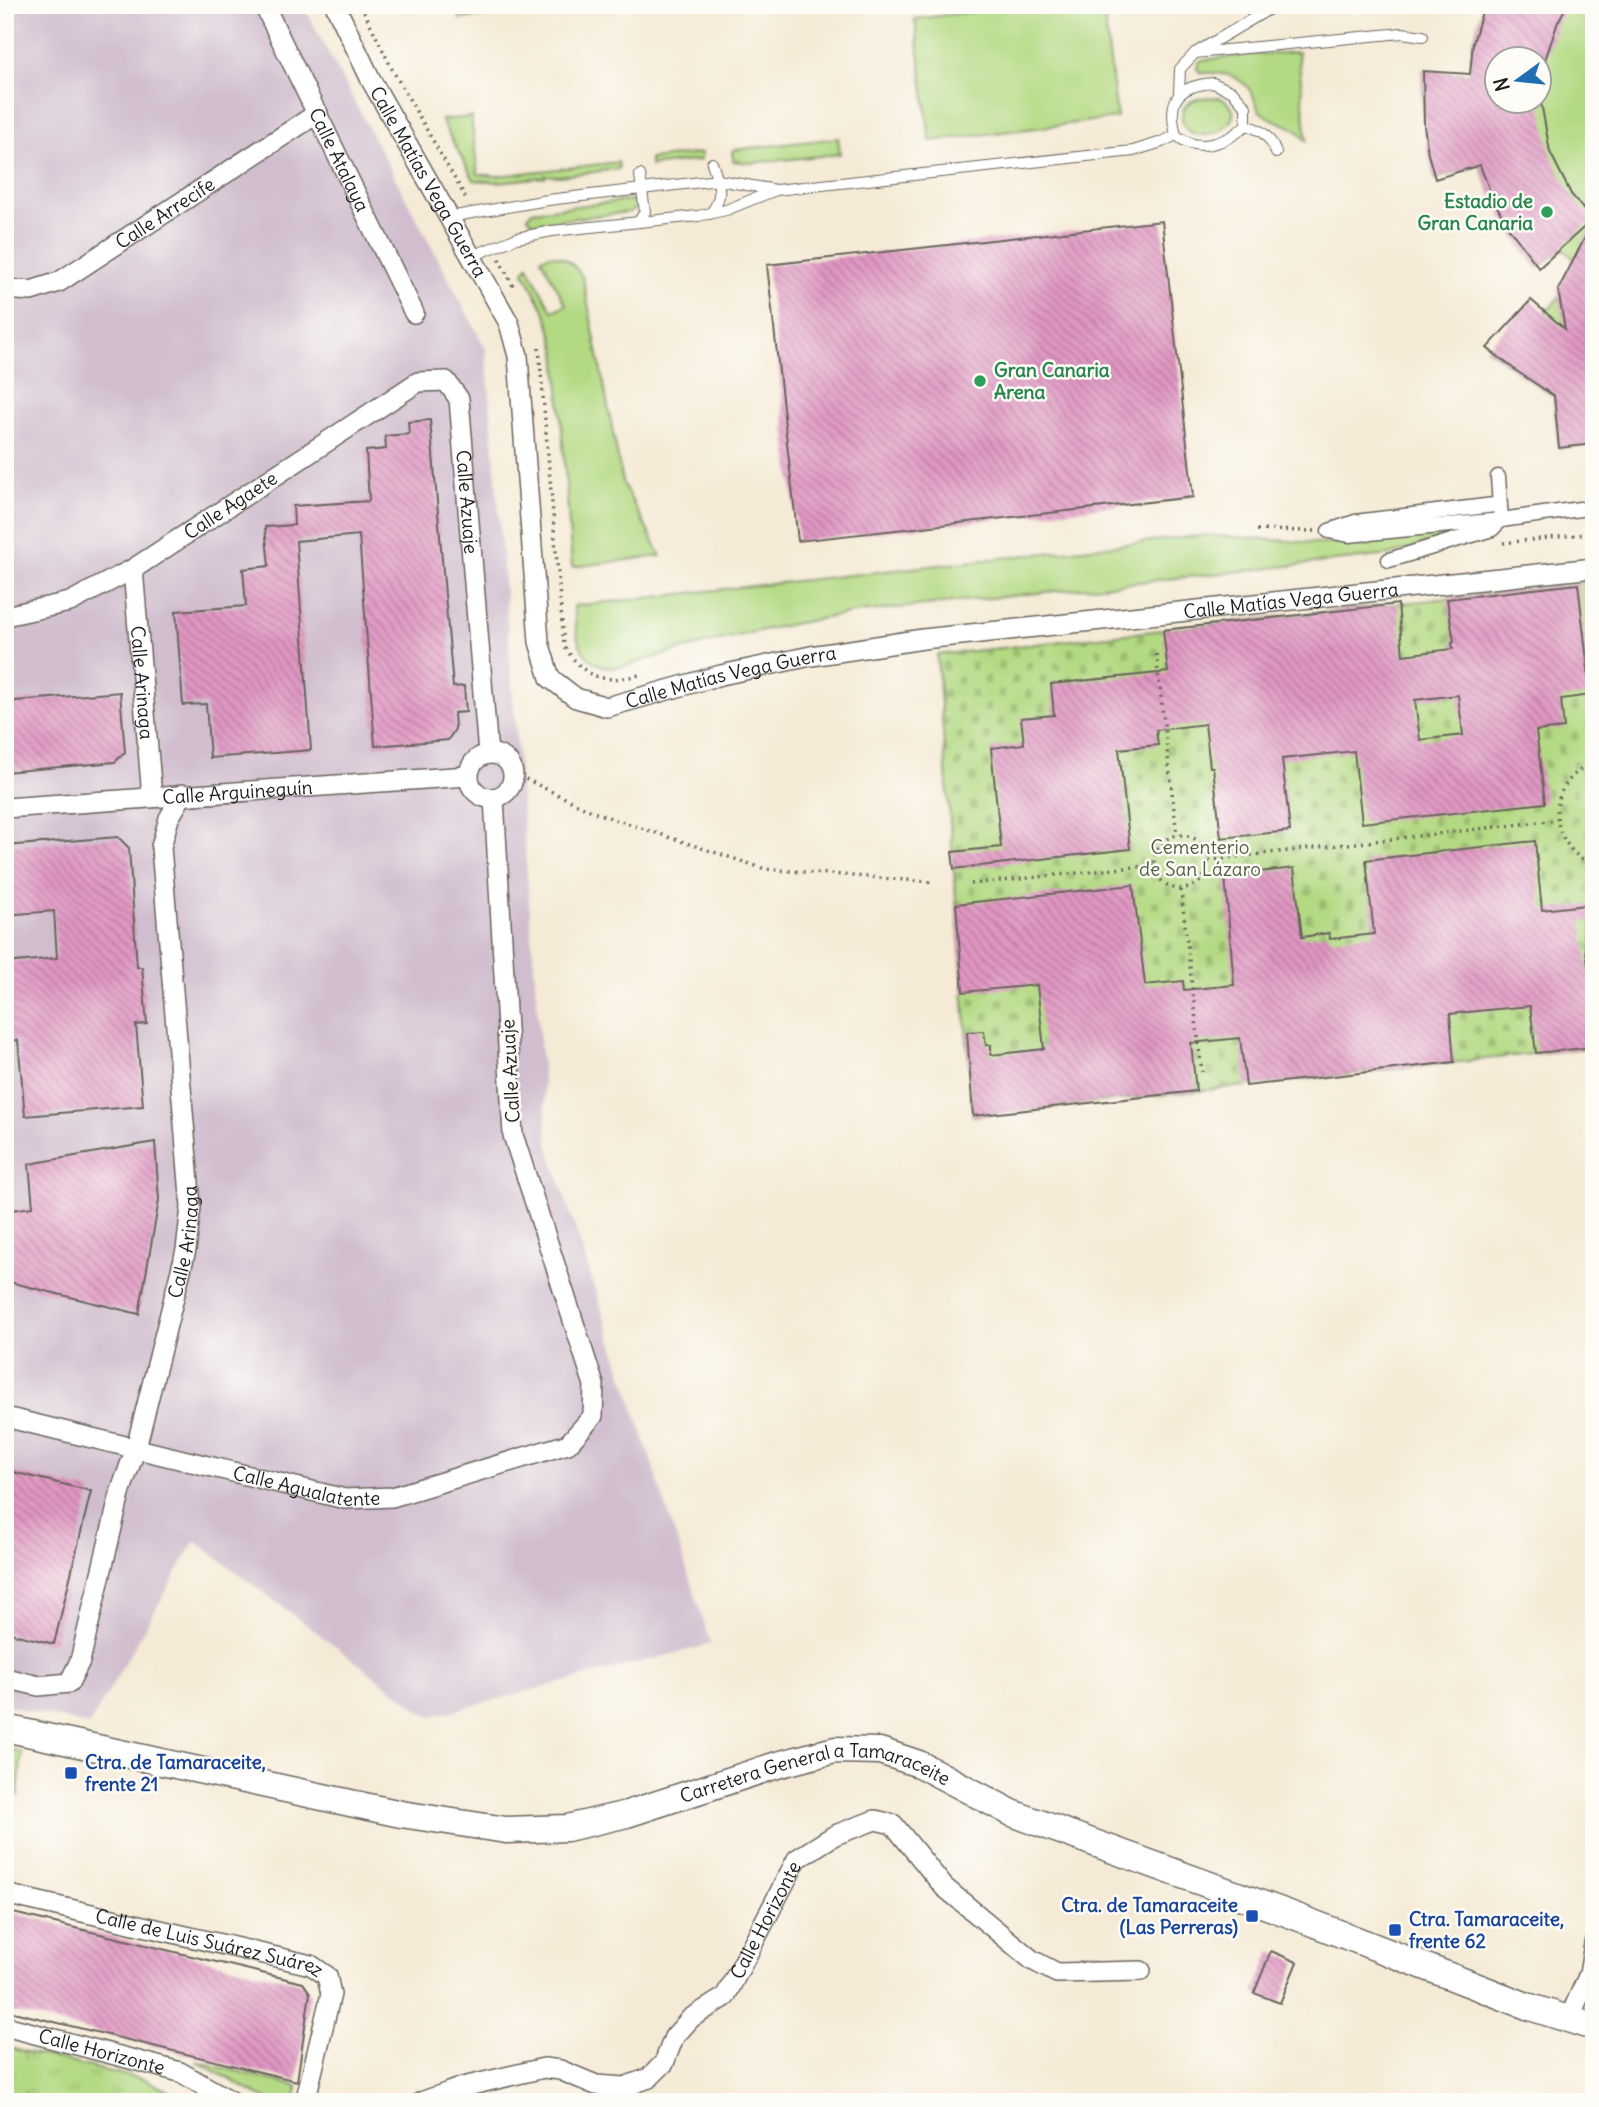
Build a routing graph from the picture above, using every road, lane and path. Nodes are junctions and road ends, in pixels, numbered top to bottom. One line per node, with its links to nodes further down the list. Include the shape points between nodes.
1 (264, 5): 8 (street, Calle Atalaya)
2 (335, 5): 19 (street, Calle Matías Vega Guerra, via 372,82)
3 (361, 5): 17 (path)
4 (1276, 5): 6 (lane)
5 (1423, 36): 6 (lane, via 1402,33)
6 (1195, 53): 7 (lane, via 1180,69)
7 (1179, 93): 9 (lane, via 1213,83 1233,92 1246,107); 10 (lane, via 1172,108)
8 (318, 113): 23 (street, Calle Arrecife, via 60,282 31,291); 25 (street, Calle Atalaya)
9 (1246, 125): 10 (lane, via 1236,134 1202,146 1186,144); 11 (lane, via 1272,141)
10 (1176, 135): 16 (lane, via 1133,151)
11 (1276, 153)
12 (712, 163): 14 (lane)
13 (640, 176): 15 (lane)
14 (718, 180): 15 (lane); 16 (lane); 18 (lane, via 719,204)
15 (643, 190): 17 (lane); 20 (lane, via 645,212)
16 (776, 190): 18 (lane)
17 (473, 211): 19 (lane)
18 (710, 214): 20 (lane)
19 (449, 217): 22 (street, Calle Matías Vega Guerra)
20 (638, 222): 21 (lane, via 552,231)
21 (493, 247): 22 (lane); 24 (path)
22 (471, 256): 37 (street, Calle Matías Vega Guerra, via 509,323 518,356 538,642 550,678 576,698 607,707 720,675 923,639)
23 (5, 289)
24 (516, 291)
25 (414, 313)
26 (538, 345): 41 (path, via 564,646 577,665 599,678)
27 (446, 381): 38 (street, Calle Agaete, via 418,382); 42 (street, Calle Azuaje, via 459,399)
28 (1498, 477): 31 (street)
29 (1494, 505): 33 (street, via 1355,522)
30 (1580, 509): 31 (street)
31 (1501, 520): 33 (street, via 1349,535); 36 (street, via 1492,529)
32 (1257, 530): 33 (path)
33 (1329, 531)
34 (1594, 533): 35 (path)
35 (1499, 544)
36 (1389, 560)
37 (1594, 568)
38 (133, 569): 39 (street, Calle Agaete, via 70,602); 47 (street, Calle Arinaga)
39 (5, 616)
40 (1156, 654): 51 (path)
41 (647, 673)
42 (488, 754): 44 (street, via 507,761); 45 (street, via 472,763)
43 (1594, 764): 50 (path, via 1578,771 1565,785)
44 (513, 773): 48 (street, via 506,792); 55 (path, via 596,813 765,869)
45 (468, 776): 46 (street, Calle Arguineguín); 48 (street, via 479,795)
46 (183, 794): 47 (street, Calle Arguineguín); 61 (street, Calle Arinaga, via 169,818 161,847 191,1207 186,1250)
47 (152, 797): 49 (street, Calle Arguineguín)
48 (494, 799): 59 (street, Calle Azuaje, via 513,1135 594,1385)
49 (5, 808)
50 (1557, 820): 52 (path); 54 (path, via 1570,850)
51 (1177, 835): 52 (path, via 1201,843); 53 (path, via 1158,849)
52 (1209, 860): 57 (path, via 1205,877)
53 (1154, 865): 56 (path); 57 (path, via 1166,885)
54 (1594, 865)
55 (932, 882)
56 (971, 884)
57 (1181, 890): 58 (path)
58 (1202, 1072)
59 (593, 1416): 61 (street, Calle Agualatente, via 568,1444 392,1497 345,1499)
60 (5, 1417): 61 (street, Calle Agualatente)
61 (136, 1448): 62 (street, Calle Arinaga, via 121,1490 80,1661 69,1683 39,1686)
62 (5, 1678)
63 (5, 1728): 67 (main road, Carretera General a Tamaraceite, via 401,1814 506,1830 567,1828 835,1750 880,1751 919,1764 1012,1813 1527,2006)
64 (5, 1894): 70 (street, Calle de Luis Suárez Suárez, via 319,1970 327,1976 331,1994)
65 (1594, 1944): 67 (street)
66 (1141, 1971): 71 (street, Calle Horizonte, via 1057,1973 1032,1960 944,1887 893,1824 875,1820 835,1835 797,1859 724,1997 691,2018 674,2037 664,2063 649,2078 624,2087 596,2085 544,2068)
67 (1581, 2022)
68 (5, 2026): 69 (street, Calle Horizonte, via 180,2072)
69 (233, 2102)
70 (305, 2102)
71 (421, 2102)

